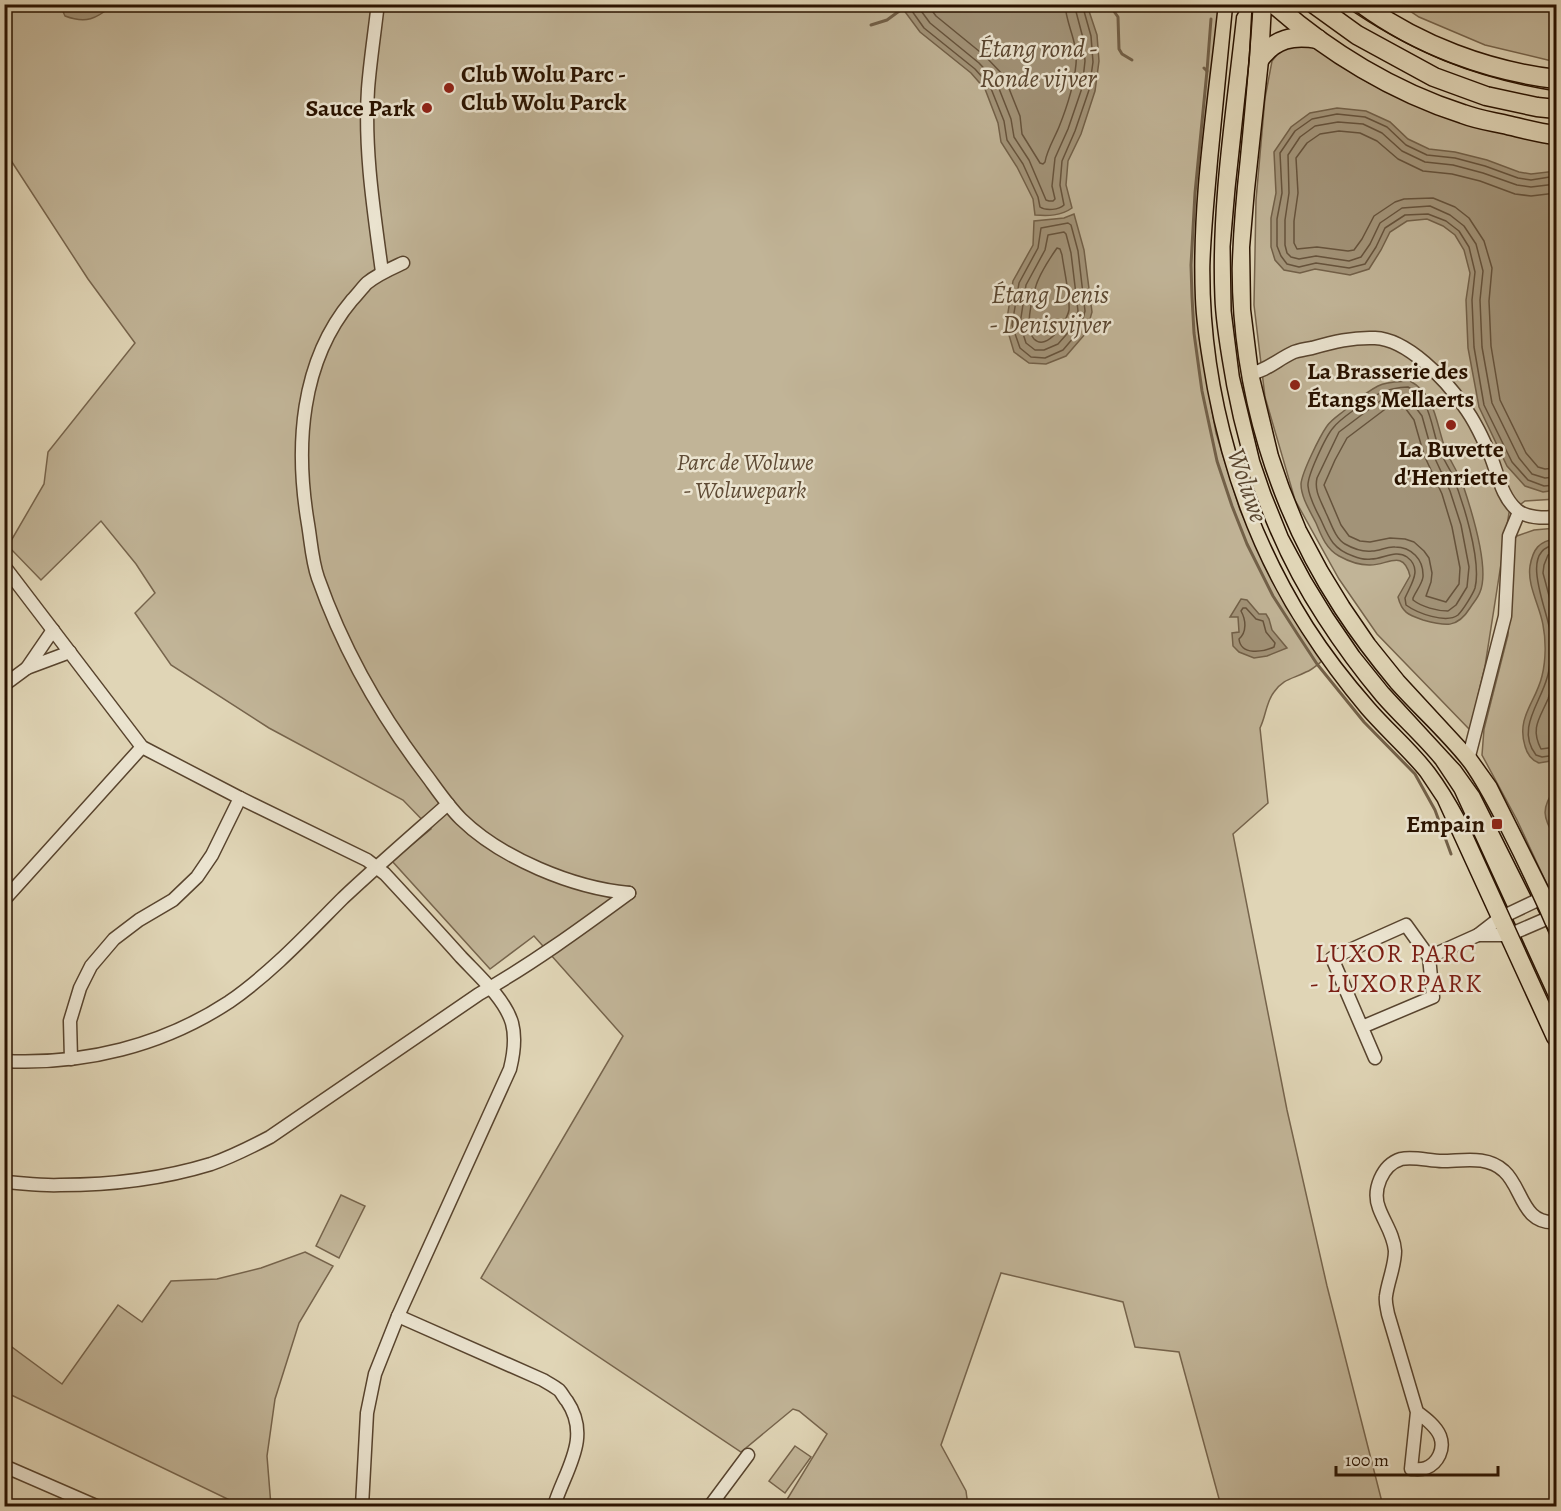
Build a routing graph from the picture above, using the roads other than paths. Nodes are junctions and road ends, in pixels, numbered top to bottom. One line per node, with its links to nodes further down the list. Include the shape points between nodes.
1 (379, 4): 13 (street, via 368,89 368,128)
2 (1262, 4): 8 (main road)
3 (1274, 4): 7 (main road)
4 (1314, 4): 10 (main road, via 1357,35 1434,77 1486,96)
5 (1362, 4): 9 (main road, via 1442,49 1493,68)
6 (1228, 7): 29 (main road, via 1209,185 1205,298 1222,415 1246,501 1285,587 1309,627 1446,797)
7 (1318, 39): 8 (main road, via 1284,40); 11 (main road, via 1421,99 1464,115)
8 (1259, 60): 14 (main road, via 1240,247 1241,310)
9 (1557, 80)
10 (1557, 109)
11 (1557, 135)
12 (403, 263): 13 (street)
13 (382, 272): 25 (street, via 366,284 339,317 321,349 306,401 303,498 317,575 350,653 391,726)
14 (1249, 374): 15 (street, via 1294,352 1339,340 1376,338 1400,344 1451,388 1463,405 1491,457 1504,493); 23 (main road, via 1280,489 1319,572 1389,673)
15 (1519, 513): 16 (street); 23 (street, via 1509,537 1505,616)
16 (1557, 517)
17 (4, 566): 18 (street)
18 (53, 630): 19 (street); 20 (street)
19 (70, 652): 20 (street); 22 (street)
20 (27, 668): 21 (street)
21 (4, 685)
22 (142, 747): 24 (street); 28 (street)
23 (1468, 760): 27 (main road, via 1497,803)
24 (240, 798): 26 (street); 38 (street, via 197,877 173,900 114,939 91,966 70,1021)
25 (448, 804): 26 (street); 34 (street, via 489,842 536,868 578,883 628,893)
26 (377, 868): 34 (street); 38 (street, via 230,1001 145,1043)
27 (1544, 897): 29 (street); 30 (main road)
28 (4, 900)
29 (1500, 918): 31 (street); 32 (main road)
30 (1555, 920): 32 (street)
31 (1478, 935): 32 (street); 33 (street)
32 (1509, 935): 36 (main road)
33 (1429, 957): 35 (street, via 1433,997); 35 (street, via 1406,926 1332,958)
34 (489, 988): 40 (street, via 270,1137 212,1163 127,1181 59,1185); 42 (street, via 504,1008 515,1036 510,1069)
35 (1362, 1027): 37 (street)
36 (1557, 1036)
37 (1375, 1058)
38 (71, 1059): 39 (street)
39 (4, 1060)
40 (4, 1182)
41 (1557, 1222): 43 (street, via 1538,1219 1505,1171 1482,1160 1400,1159 1380,1177 1377,1204 1395,1249 1386,1298 1388,1314)
42 (398, 1316): 47 (street, via 375,1374 367,1413); 48 (street, via 560,1391 577,1422 578,1436)
43 (1417, 1412)
44 (748, 1455): 49 (street)
45 (4, 1466): 46 (street)
46 (96, 1506)
47 (362, 1506)
48 (554, 1506)
49 (710, 1506)

